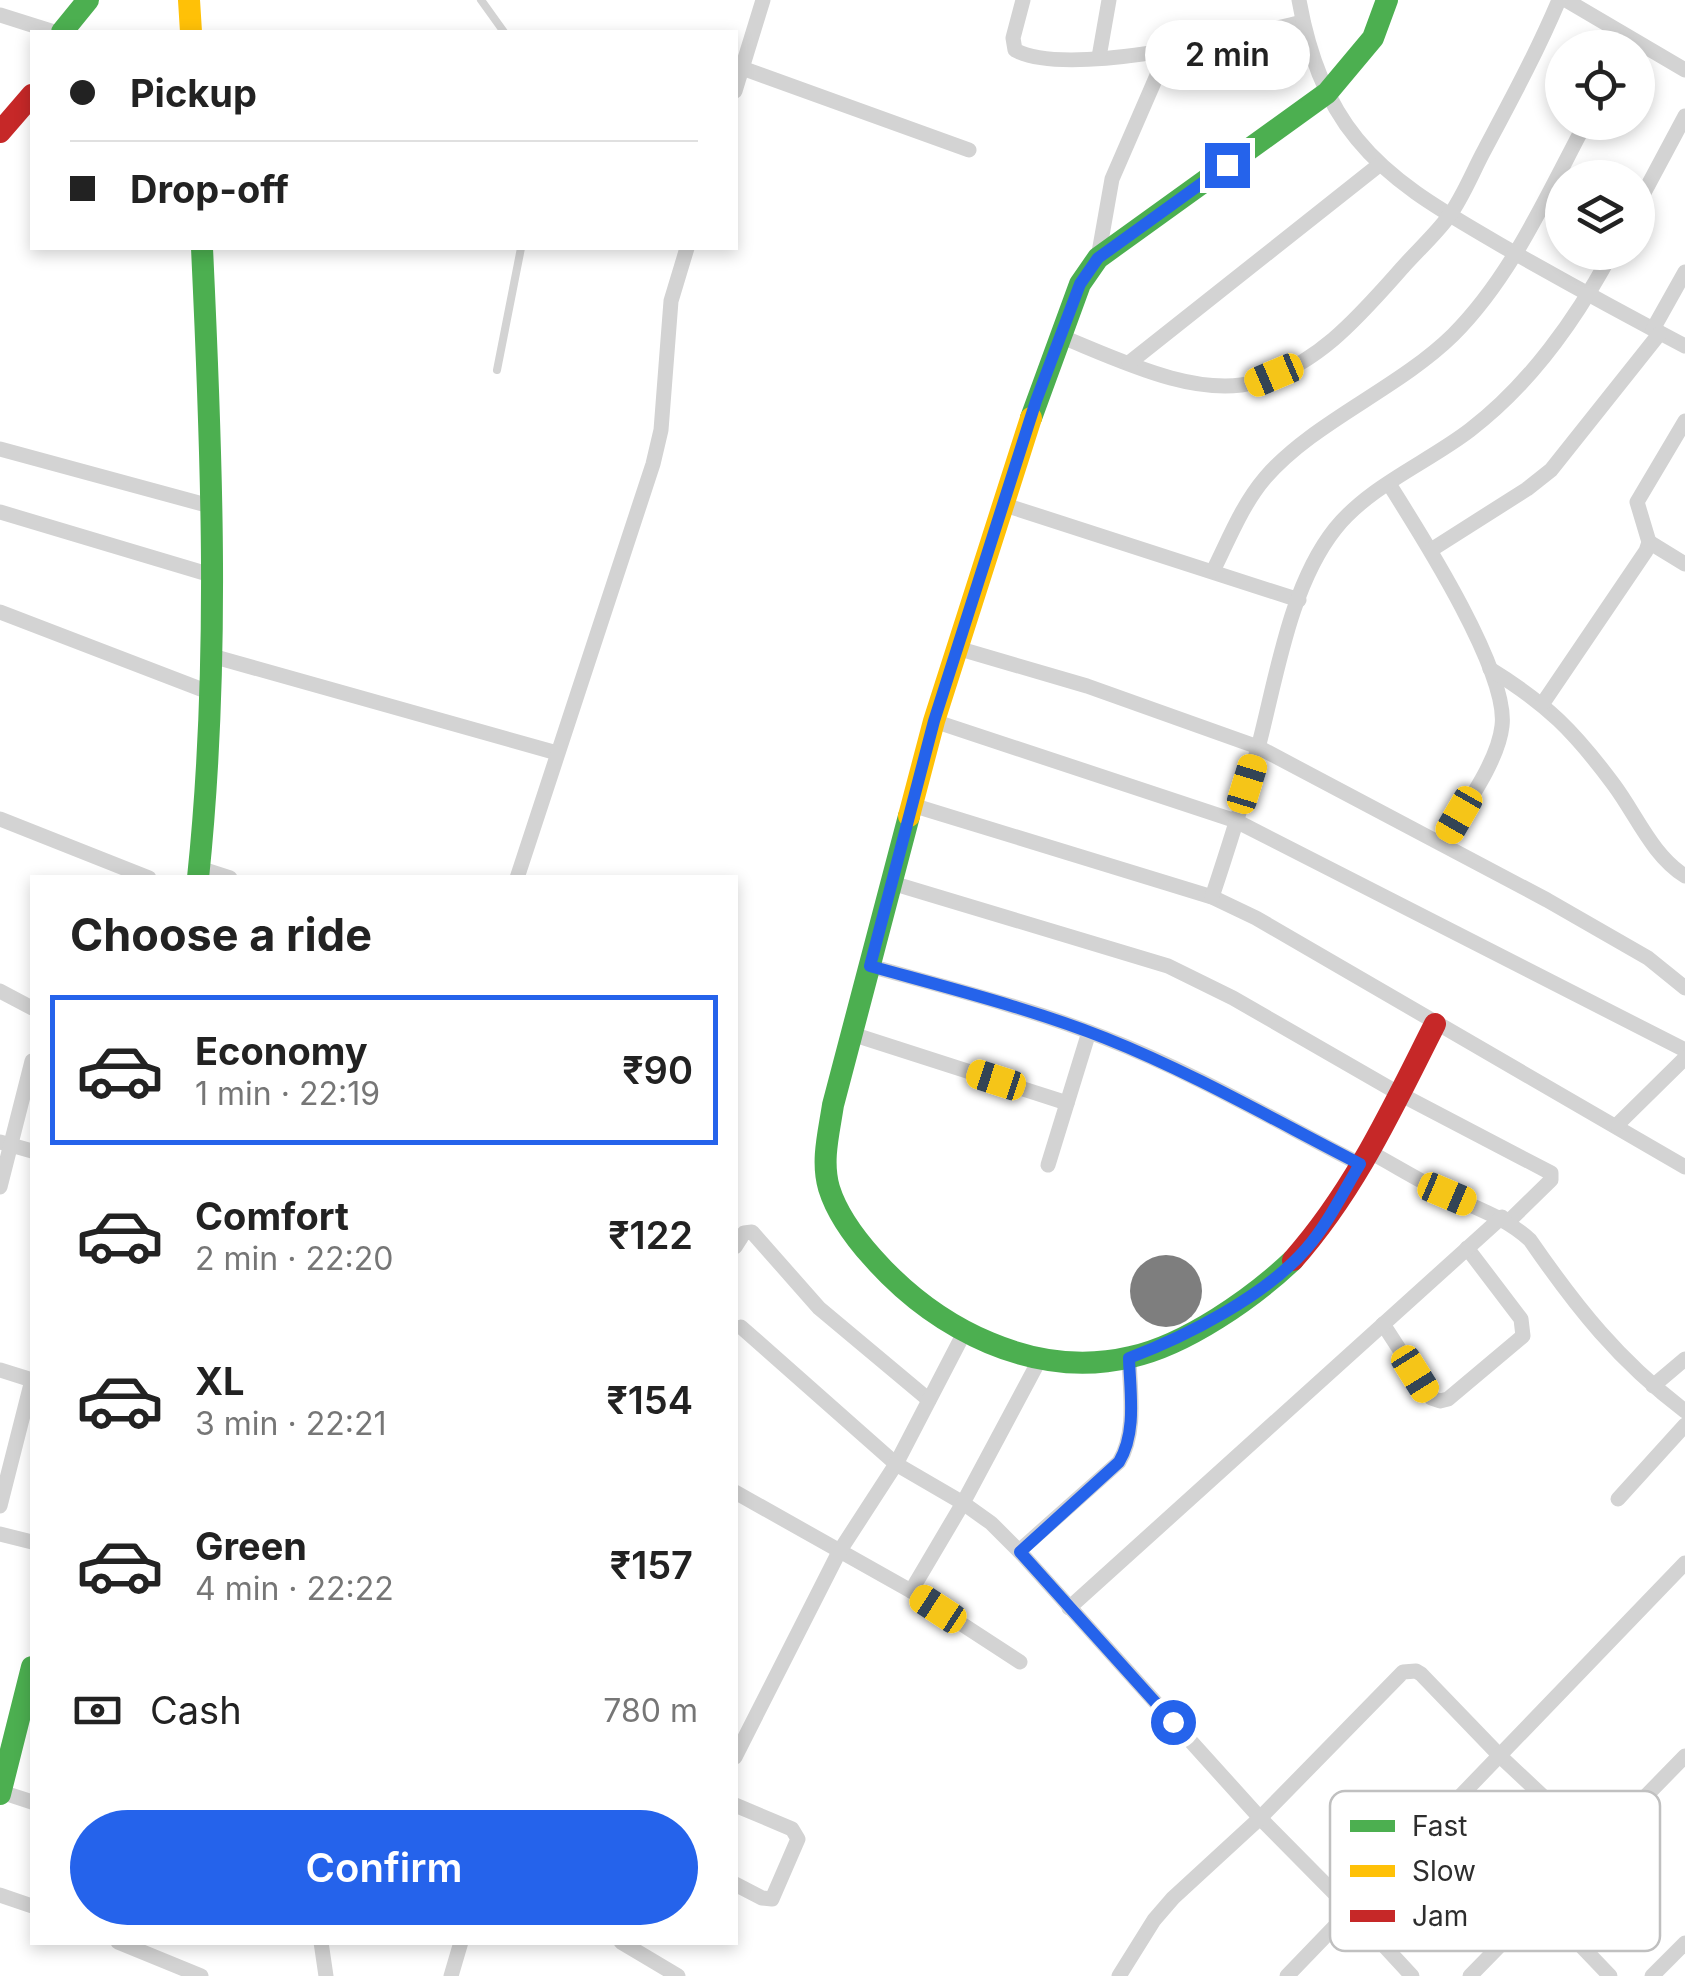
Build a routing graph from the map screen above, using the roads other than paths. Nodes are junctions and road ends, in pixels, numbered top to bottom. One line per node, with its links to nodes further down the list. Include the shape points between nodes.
1 (88, 0): 14 (main road)
2 (112, 0): 15 (main road)
3 (189, 0): 16 (main road)
4 (481, 0): 17 (lane)
5 (762, 0): 22 (street)
6 (1024, 0): 21 (street, via 1015,50 1041,60)
7 (1109, 0): 21 (street)
8 (1300, 0): 12 (street)
9 (1387, 0): 26 (main road, via 1362,56)
10 (1562, 0): 18 (street); 35 (street)
11 (0, 15): 13 (street)
12 (1303, 22): 19 (street); 26 (street)
13 (48, 30)
14 (64, 30)
15 (88, 30)
16 (191, 30)
17 (503, 30)
18 (1609, 30)
19 (1168, 50): 21 (street); 40 (street, via 1112,179)
20 (1655, 56): 23 (street)
21 (1098, 57)
22 (742, 68): 25 (street); 32 (street)
23 (1685, 70)
24 (30, 71): 28 (main road)
25 (738, 81)
26 (1327, 94): 33 (street); 40 (main road)
27 (30, 97): 30 (main road)
28 (0, 105)
29 (1685, 116): 34 (street)
30 (0, 132)
31 (1576, 140): 39 (street)
32 (969, 150)
33 (1379, 165): 35 (street); 47 (street)
34 (1655, 172)
35 (1450, 215): 39 (street); 47 (street, via 1356,320 1293,367 1254,383 1222,385)
36 (202, 250): 53 (main road)
37 (521, 250): 48 (lane)
38 (687, 250): 69 (street, via 671,301 653,464)
39 (1516, 254): 43 (street); 58 (street, via 1432,354 1266,477 1242,510)
40 (1098, 258): 45 (main road)
41 (1602, 270): 43 (street)
42 (1685, 272): 44 (street)
43 (1589, 294): 44 (street); 51 (street, via 1496,408)
44 (1656, 331): 46 (street); 56 (street, via 1550,470)
45 (1060, 336): 47 (street); 52 (main road)
46 (1685, 346)
47 (1129, 363)
48 (497, 370)
49 (1685, 421): 55 (street, via 1638,502)
50 (0, 449): 53 (street)
51 (1389, 484): 56 (street); 60 (street, via 1338,525)
52 (1002, 504): 58 (street); 62 (main road)
53 (210, 506): 59 (main road)
54 (0, 512): 59 (street)
55 (1648, 542): 57 (street); 66 (street)
56 (1431, 550): 64 (street)
57 (1685, 564)
58 (1214, 571): 60 (street)
59 (211, 576): 63 (main road)
60 (1299, 600): 68 (street)
61 (0, 612): 65 (street)
62 (956, 648): 67 (main road); 68 (street)
63 (212, 656): 65 (main road); 69 (street)
64 (1490, 668): 66 (street); 73 (street, via 1502,705 1499,744)
65 (211, 693): 74 (main road)
66 (1543, 703): 77 (street, via 1613,783 1656,851)
67 (934, 721): 70 (main road); 72 (street)
68 (1258, 747): 72 (street); 73 (street)
69 (558, 753): 76 (street)
70 (912, 805): 78 (main road); 79 (street)
71 (0, 819): 75 (street)
72 (1236, 821): 79 (street); 87 (street)
73 (1443, 842): 81 (street, via 1648,958)
74 (199, 873)
75 (141, 875)
76 (518, 875)
77 (1685, 876)
78 (892, 883): 80 (main road); 90 (street, via 1168,966)
79 (1212, 897): 84 (street)
80 (870, 966): 85 (street); 86 (main road)
81 (1685, 988)
82 (0, 991): 83 (street)
83 (30, 1007)
84 (1434, 1024): 90 (main road); 92 (street)
85 (1089, 1032): 91 (street); 95 (street)
86 (852, 1034): 91 (street); 104 (main road, via 825,1156 839,1216 908,1293)
87 (1685, 1050)
88 (1685, 1058): 92 (street)
89 (30, 1067): 93 (street)
90 (1398, 1092): 95 (main road); 99 (street, via 1552,1173)
91 (1068, 1103): 96 (street)
92 (1617, 1126): 97 (street)
93 (5, 1144): 94 (street); 98 (street)
94 (30, 1150)
95 (1364, 1158): 99 (street); 106 (main road, via 1306,1250 1262,1287 1171,1342)
96 (1048, 1165)
97 (1685, 1167)
98 (0, 1187)
99 (1505, 1219): 101 (street); 110 (street)
100 (738, 1242): 112 (street, via 752,1232 819,1308)
101 (1467, 1248): 102 (street); 102 (street, via 1521,1319 1524,1336 1440,1401 1431,1398)
102 (1383, 1324): 126 (street)
103 (741, 1327): 115 (street)
104 (964, 1333): 105 (main road); 112 (street)
105 (1041, 1358): 106 (main road); 118 (street)
106 (1129, 1358): 123 (street, via 1126,1451)
107 (1685, 1359): 110 (street)
108 (0, 1370): 109 (street)
109 (30, 1379)
110 (1653, 1386): 113 (street)
111 (30, 1388): 119 (street)
112 (929, 1400): 115 (street)
113 (1685, 1410)
114 (1685, 1425): 117 (street)
115 (896, 1464): 118 (street); 122 (street)
116 (738, 1494): 122 (street)
117 (1618, 1498)
118 (963, 1503): 123 (street); 125 (street)
119 (0, 1506)
120 (0, 1534): 121 (street)
121 (30, 1542)
122 (840, 1552): 125 (street); 130 (street)
123 (1020, 1552): 126 (street)
124 (1685, 1563): 132 (street)
125 (912, 1591): 127 (street)
126 (1070, 1608): 139 (street)
127 (1020, 1662)
128 (30, 1671): 129 (main road)
129 (10, 1716): 136 (main road)
130 (738, 1751)
131 (1685, 1756): 135 (street)
132 (1500, 1757): 133 (street); 134 (street); 139 (street, via 1421,1674 1403,1672)
133 (1467, 1791)
134 (1537, 1791)
135 (1652, 1791)
136 (0, 1793): 137 (street)
137 (30, 1801)
138 (738, 1806): 140 (street, via 792,1829 798,1839 772,1899)
139 (1260, 1818): 141 (street); 157 (street, via 1173,1898)
140 (738, 1886)
141 (1330, 1888)
142 (0, 1894): 143 (street)
143 (30, 1905)
144 (1330, 1932): 158 (street)
145 (1685, 1943): 162 (street)
146 (125, 1945): 153 (street)
147 (321, 1945): 154 (street)
148 (460, 1945): 155 (street)
149 (627, 1945): 156 (street)
150 (1389, 1951): 159 (street)
151 (1495, 1951): 160 (street)
152 (1586, 1951): 161 (street)
153 (201, 1976)
154 (326, 1976)
155 (451, 1976)
156 (678, 1976)
157 (1119, 1976)
158 (1287, 1976)
159 (1412, 1976)
160 (1470, 1976)
161 (1610, 1976)
162 (1652, 1976)

